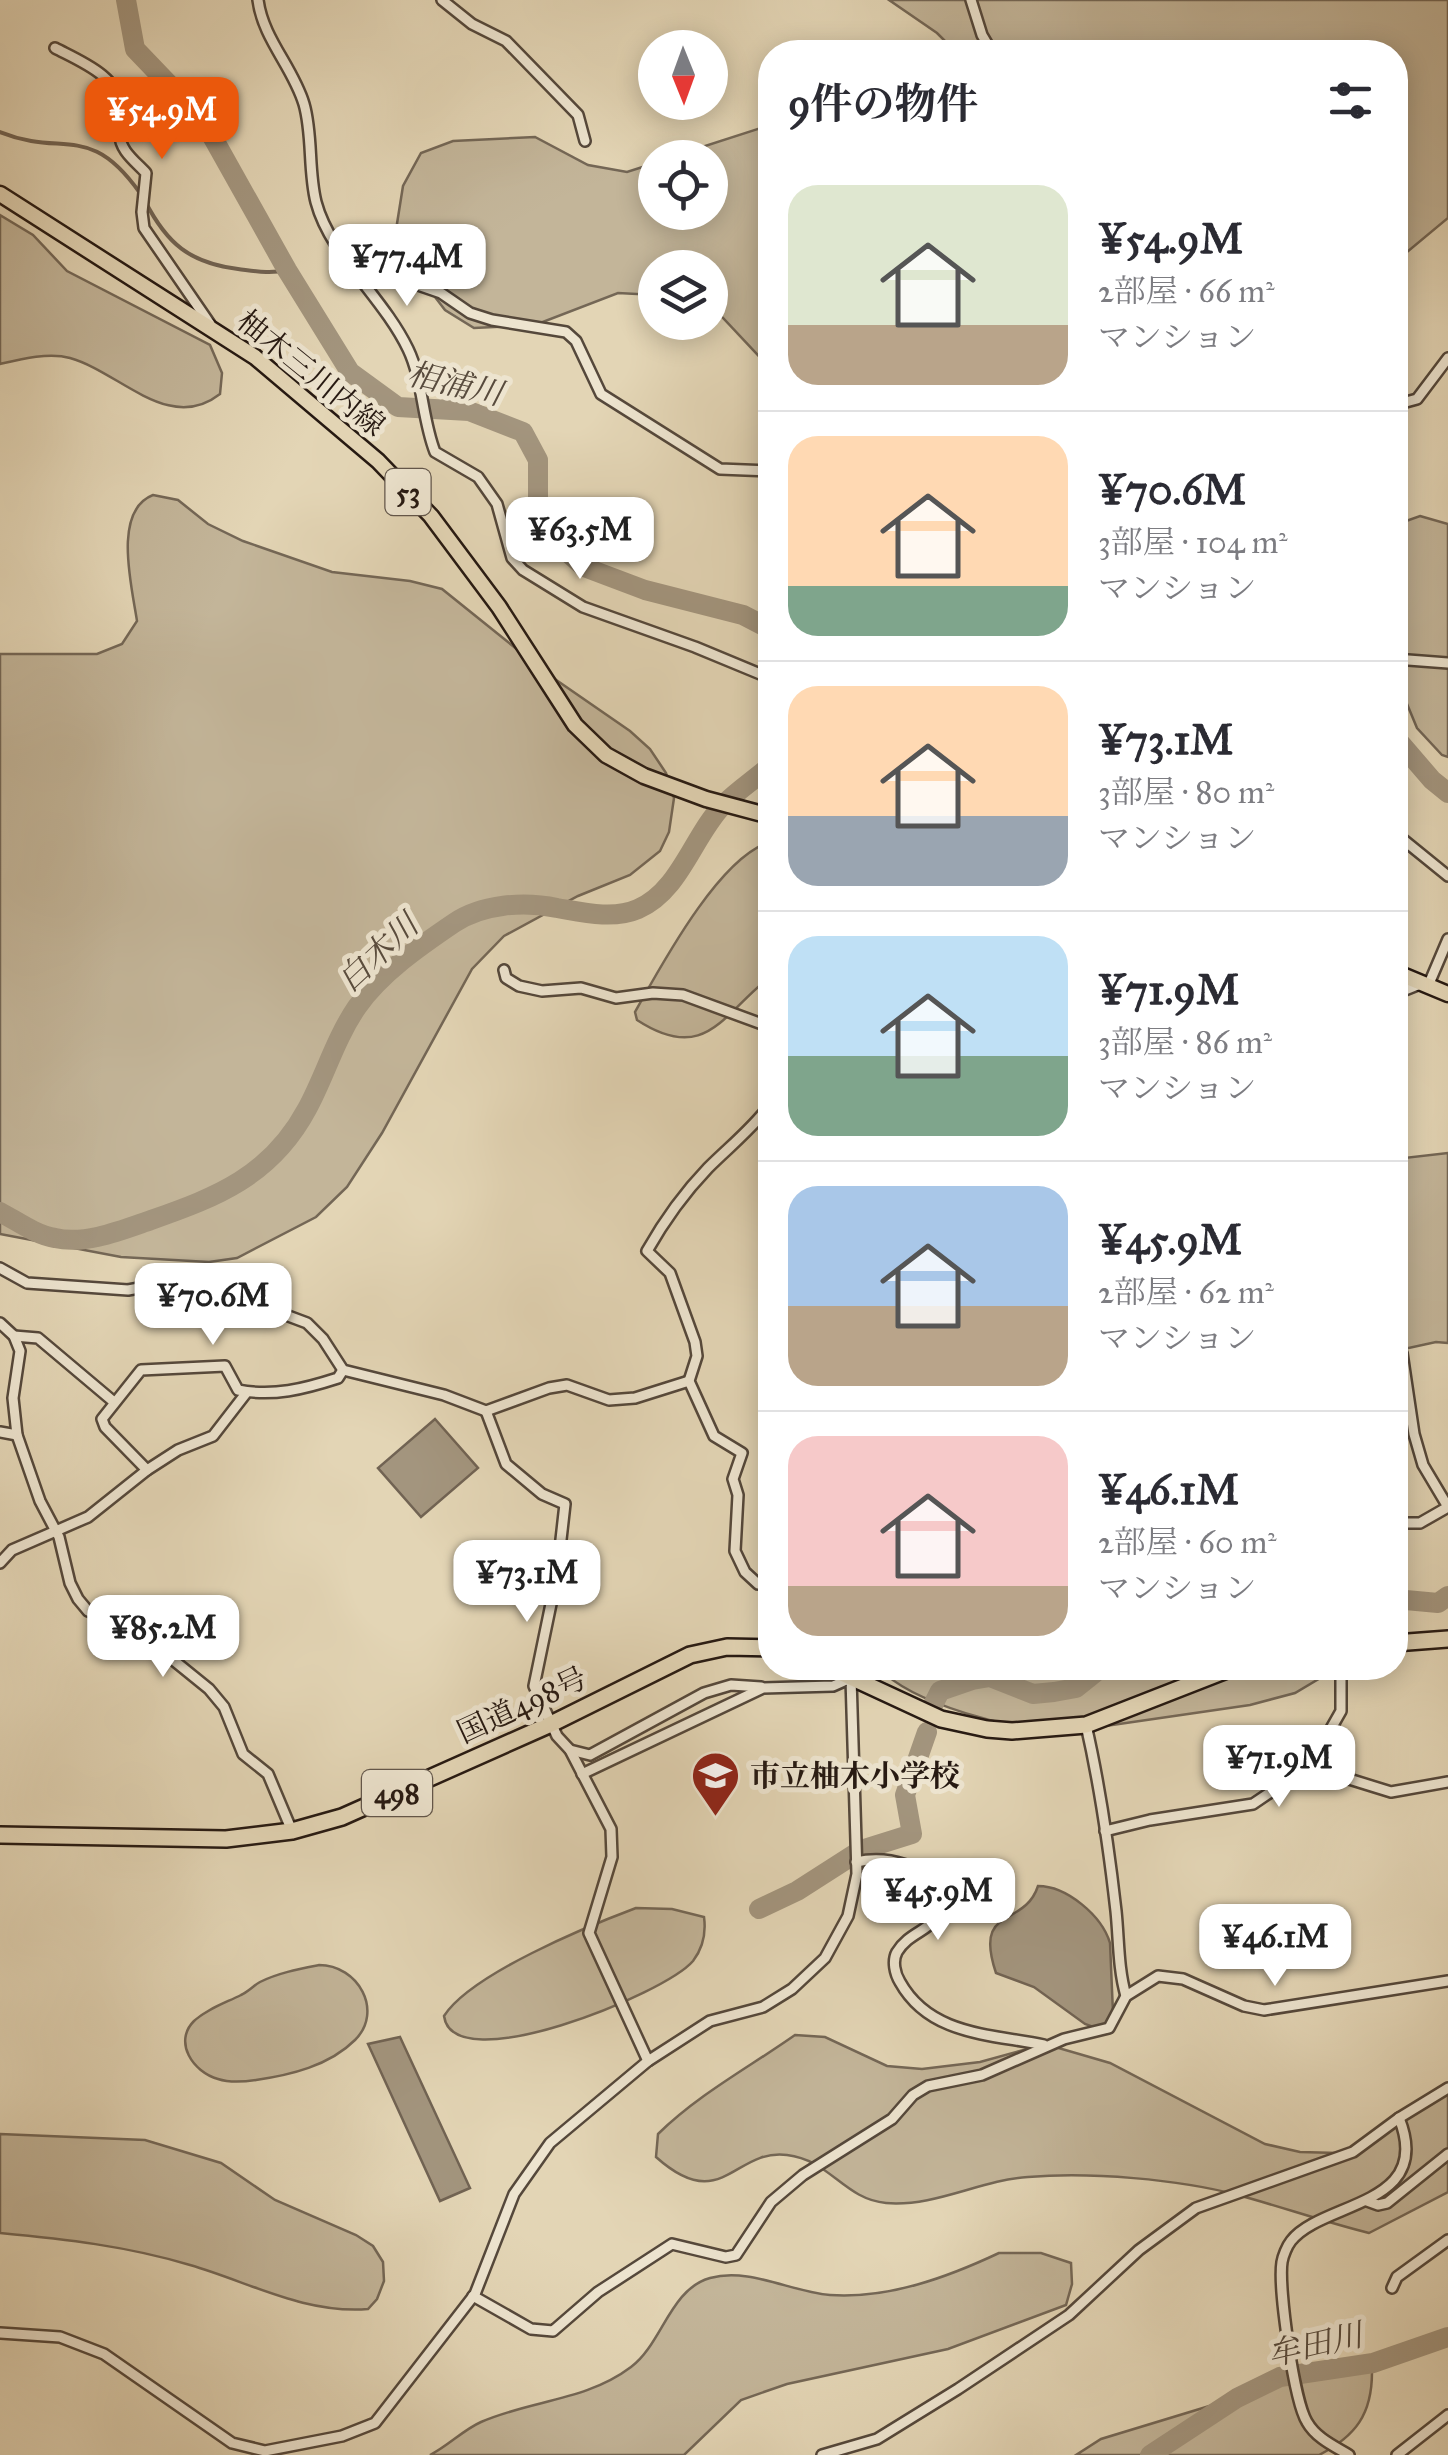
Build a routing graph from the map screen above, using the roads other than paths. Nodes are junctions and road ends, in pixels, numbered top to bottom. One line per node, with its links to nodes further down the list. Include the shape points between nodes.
1 (258, 0): 8 (street, via 262,23 304,103 316,201)
2 (442, 0): 6 (street, via 506,41 578,115)
3 (970, 0): 4 (street)
4 (985, 40)
5 (54, 48): 9 (street, via 102,74 118,94 122,148 146,173 144,228)
6 (585, 141)
7 (0, 194): 9 (main road, 柚木三川内線 / 53)
8 (337, 242): 12 (street, via 374,270 441,293 470,312 566,332 601,394 720,468); 15 (street, via 410,352 435,452 478,477 497,504 512,558 523,570 583,607)
9 (214, 331): 16 (main road, 柚木三川内線 / 53, via 304,397 431,516 574,725 606,755 706,800)
10 (1448, 358): 11 (street)
11 (1408, 401)
12 (758, 470)
13 (1408, 659): 14 (street)
14 (1448, 663)
15 (758, 673)
16 (758, 813)
17 (1408, 844): 18 (street)
18 (1448, 876)
19 (1448, 939): 22 (street)
20 (504, 970): 25 (street, via 519,986 542,991 683,995)
21 (1408, 977): 22 (main road)
22 (1425, 984): 23 (street); 24 (main road)
23 (1408, 990)
24 (1448, 994)
25 (758, 1023)
26 (758, 1122): 31 (street, via 704,1172 647,1251 670,1272 695,1342)
27 (0, 1268): 30 (street, via 27,1283 156,1286 243,1299 307,1323)
28 (0, 1323): 29 (street)
29 (14, 1336): 34 (street, via 38,1338); 37 (street, via 20,1352 12,1398)
30 (343, 1370): 32 (street, via 302,1390); 35 (street)
31 (690, 1381): 35 (street, via 609,1400 567,1386 549,1388); 43 (street, via 714,1436 742,1453 733,1479 735,1551)
32 (247, 1392): 34 (street, via 238,1390 225,1366 161,1367 141,1370); 38 (street, via 214,1436)
33 (1408, 1393): 39 (street, via 1423,1466)
34 (114, 1402): 38 (street, via 104,1413 104,1427)
35 (486, 1411): 53 (street, via 506,1464 565,1504 558,1576 534,1686)
36 (0, 1432): 37 (street)
37 (16, 1435): 41 (street)
38 (147, 1470): 41 (street, via 88,1517)
39 (1448, 1507): 40 (street)
40 (1408, 1523)
41 (53, 1530): 42 (street); 59 (street, via 70,1583 88,1611 135,1629 224,1707 243,1754 268,1774)
42 (0, 1563)
43 (758, 1584)
44 (1448, 1640): 45 (highway)
45 (1408, 1642)
46 (758, 1648): 53 (highway, 国道498号 / 498, via 690,1655)
47 (846, 1680): 52 (street)
48 (851, 1680): 62 (street)
49 (855, 1680): 54 (highway, via 941,1719 986,1729)
50 (1202, 1680): 54 (highway)
51 (1341, 1680): 56 (street, via 1340,1711)
52 (764, 1688): 55 (street, via 718,1689 590,1754); 57 (street)
53 (550, 1724): 55 (street); 59 (highway, 国道498号 / 498, via 342,1817)
54 (1086, 1726): 60 (street)
55 (570, 1750): 57 (street)
56 (1312, 1762): 58 (street, via 1391,1792); 60 (street, via 1253,1804)
57 (582, 1774): 66 (street, via 611,1829 612,1857 589,1933)
58 (1448, 1782)
59 (292, 1831): 61 (highway, 国道498号 / 498, via 226,1839)
60 (1105, 1831): 64 (street)
61 (3, 1833)
62 (856, 1862): 65 (street, via 877,1857 906,1865 936,1882 943,1894 938,1919 894,1960 896,1977 925,2011 963,2032); 66 (street, via 848,1916 825,1958 763,2006 710,2020)
63 (1448, 1981): 64 (street, via 1264,2010 1158,1976)
64 (1126, 1996): 65 (street, via 1109,2028)
65 (1047, 2046): 73 (street, via 913,2095 892,2119 771,2202 736,2254 726,2258 672,2244 552,2331 531,2329)
66 (648, 2061): 73 (street, via 550,2143 514,2194)
67 (1448, 2088): 68 (street)
68 (1399, 2118): 70 (street, via 1405,2152 1398,2174); 76 (street, via 1353,2152 1196,2208 1068,2315 958,2389 877,2439)
69 (1448, 2154): 70 (street, via 1387,2203)
70 (1367, 2200): 77 (street, via 1305,2229 1282,2260 1305,2420)
71 (1448, 2240): 72 (street, via 1397,2277)
72 (1392, 2288)
73 (473, 2296): 74 (street, via 375,2423 265,2451 232,2443 104,2354 60,2337)
74 (0, 2333)
75 (1448, 2415): 78 (street)
76 (822, 2455)
77 (1349, 2455)
78 (1397, 2455)

